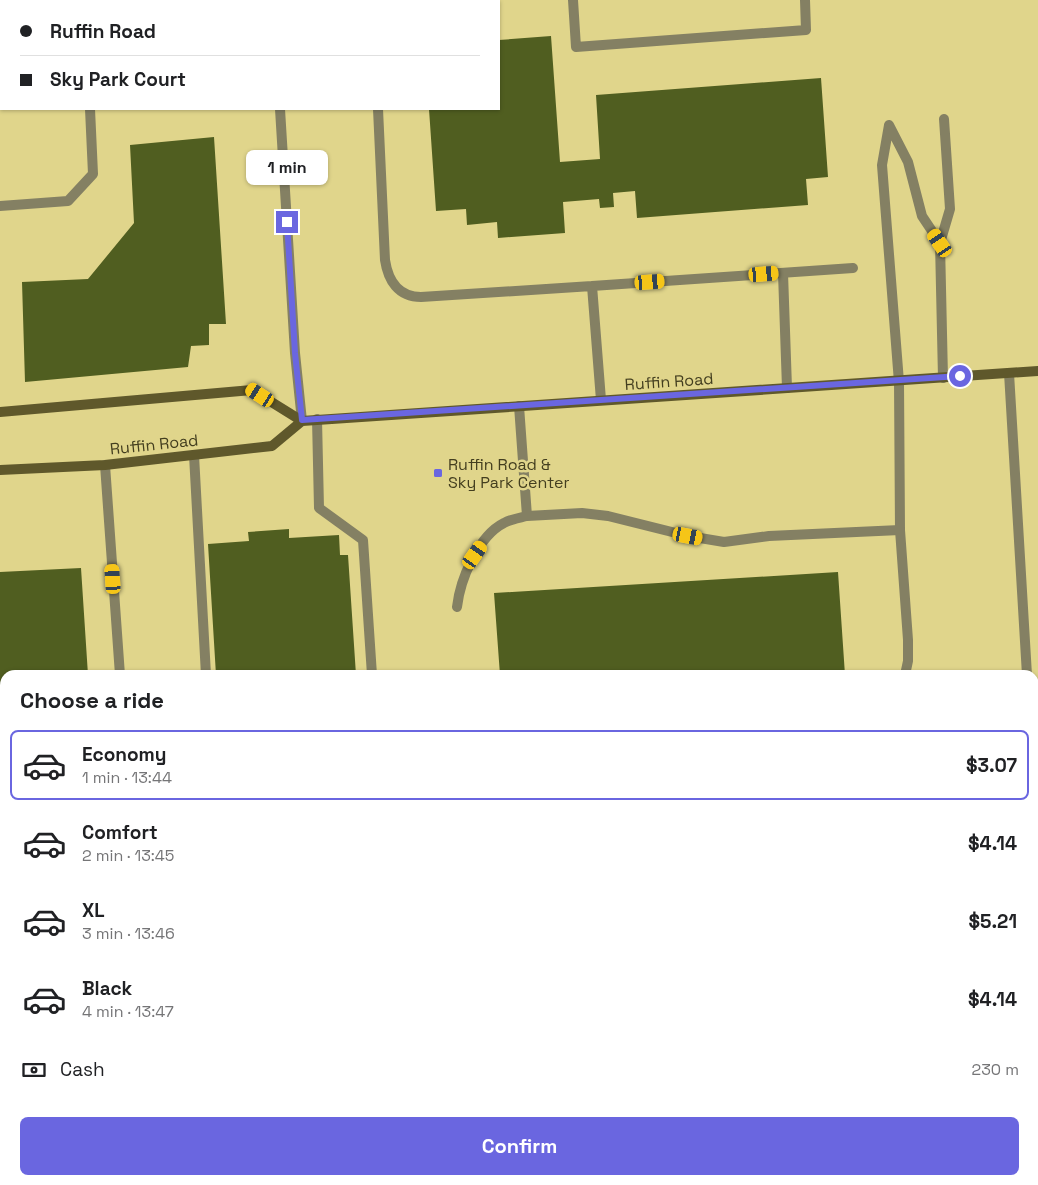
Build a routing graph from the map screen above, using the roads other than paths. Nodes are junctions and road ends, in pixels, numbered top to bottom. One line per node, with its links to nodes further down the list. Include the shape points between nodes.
1 (573, 0): 2 (street, via 576,47 806,30)
2 (805, 0)
3 (90, 110): 7 (street, via 93,174 68,201)
4 (280, 110): 20 (street)
5 (378, 110): 11 (street, via 385,260 390,280 400,291 421,297)
6 (944, 119): 8 (street, via 950,209)
7 (0, 206)
8 (940, 243): 14 (street); 15 (street, via 922,216 908,162 889,125 882,165)
9 (854, 268): 10 (street)
10 (783, 273): 11 (street); 16 (street)
11 (592, 286): 17 (street)
12 (1038, 371): 13 (main road, Ruffin Road)
13 (1008, 373): 14 (main road, Ruffin Road); 32 (street)
14 (943, 378): 15 (main road, Ruffin Road)
15 (899, 382): 16 (main road, Ruffin Road); 26 (street)
16 (787, 388): 17 (main road, Ruffin Road)
17 (602, 400): 18 (main road, Ruffin Road)
18 (519, 406): 21 (main road, Ruffin Road); 25 (street)
19 (0, 412): 20 (main road, via 252,390)
20 (302, 420): 21 (main road, Ruffin Road); 22 (main road, Ruffin Road, via 272,446)
21 (316, 420): 30 (street, via 319,508 364,540)
22 (194, 455): 23 (main road, Ruffin Road); 29 (street)
23 (105, 464): 24 (main road, Ruffin Road); 28 (street)
24 (0, 470)
25 (527, 516): 26 (street, via 582,513 608,516 724,542 769,536); 27 (street, via 503,523 484,542 462,582)
26 (900, 530): 31 (street, via 908,640)
27 (457, 607)
28 (120, 670)
29 (206, 670)
30 (372, 670)
31 (906, 670)
32 (1027, 670)

